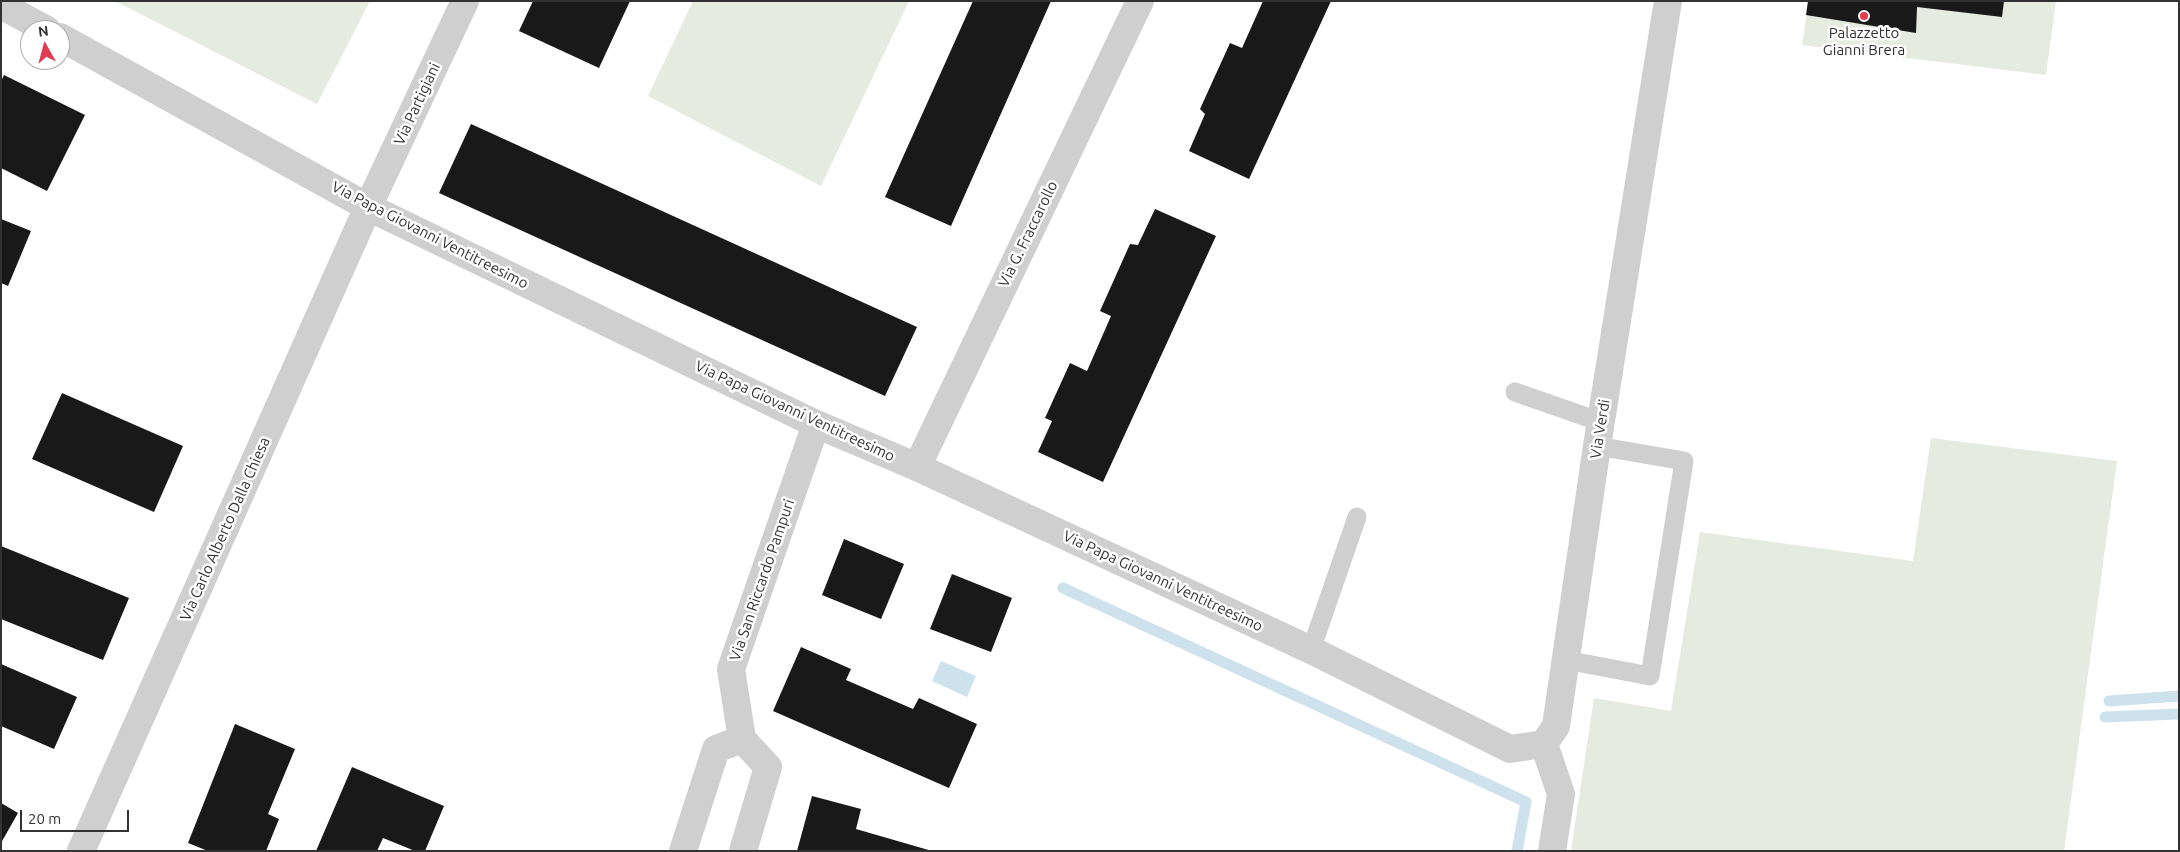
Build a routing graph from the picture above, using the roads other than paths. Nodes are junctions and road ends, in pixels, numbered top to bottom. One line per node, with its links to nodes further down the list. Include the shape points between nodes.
1 (465, 1): 7 (street, Via Partigiani)
2 (1140, 1): 11 (street, Via G. Fraccarollo)
3 (1668, 1): 10 (street, Via Verdi)
4 (1, 5): 5 (street)
5 (29, 20)
6 (70, 43): 7 (street, Via Papa Giovanni Ventitreesimo)
7 (368, 207): 9 (street, Via Papa Giovanni Ventitreesimo); 17 (street, Via Carlo Alberto Dalla Chiesa)
8 (1515, 392): 10 (lane)
9 (816, 424): 11 (street, Via Papa Giovanni Ventitreesimo); 15 (street, Via San Riccardo Pampuri, via 731,669)
10 (1599, 434): 14 (street, Via Verdi); 14 (lane, via 1684,461 1650,676)
11 (917, 467): 13 (street, Via Papa Giovanni Ventitreesimo)
12 (1357, 517): 13 (lane)
13 (1311, 650): 16 (street, Via Papa Giovanni Ventitreesimo, via 1510,749)
14 (1566, 660): 16 (street, Via Verdi, via 1556,726)
15 (742, 739): 18 (street, via 716,749); 19 (street, via 768,767)
16 (1544, 744): 20 (street, via 1560,794)
17 (81, 851)
18 (683, 851)
19 (743, 851)
20 (1552, 851)

